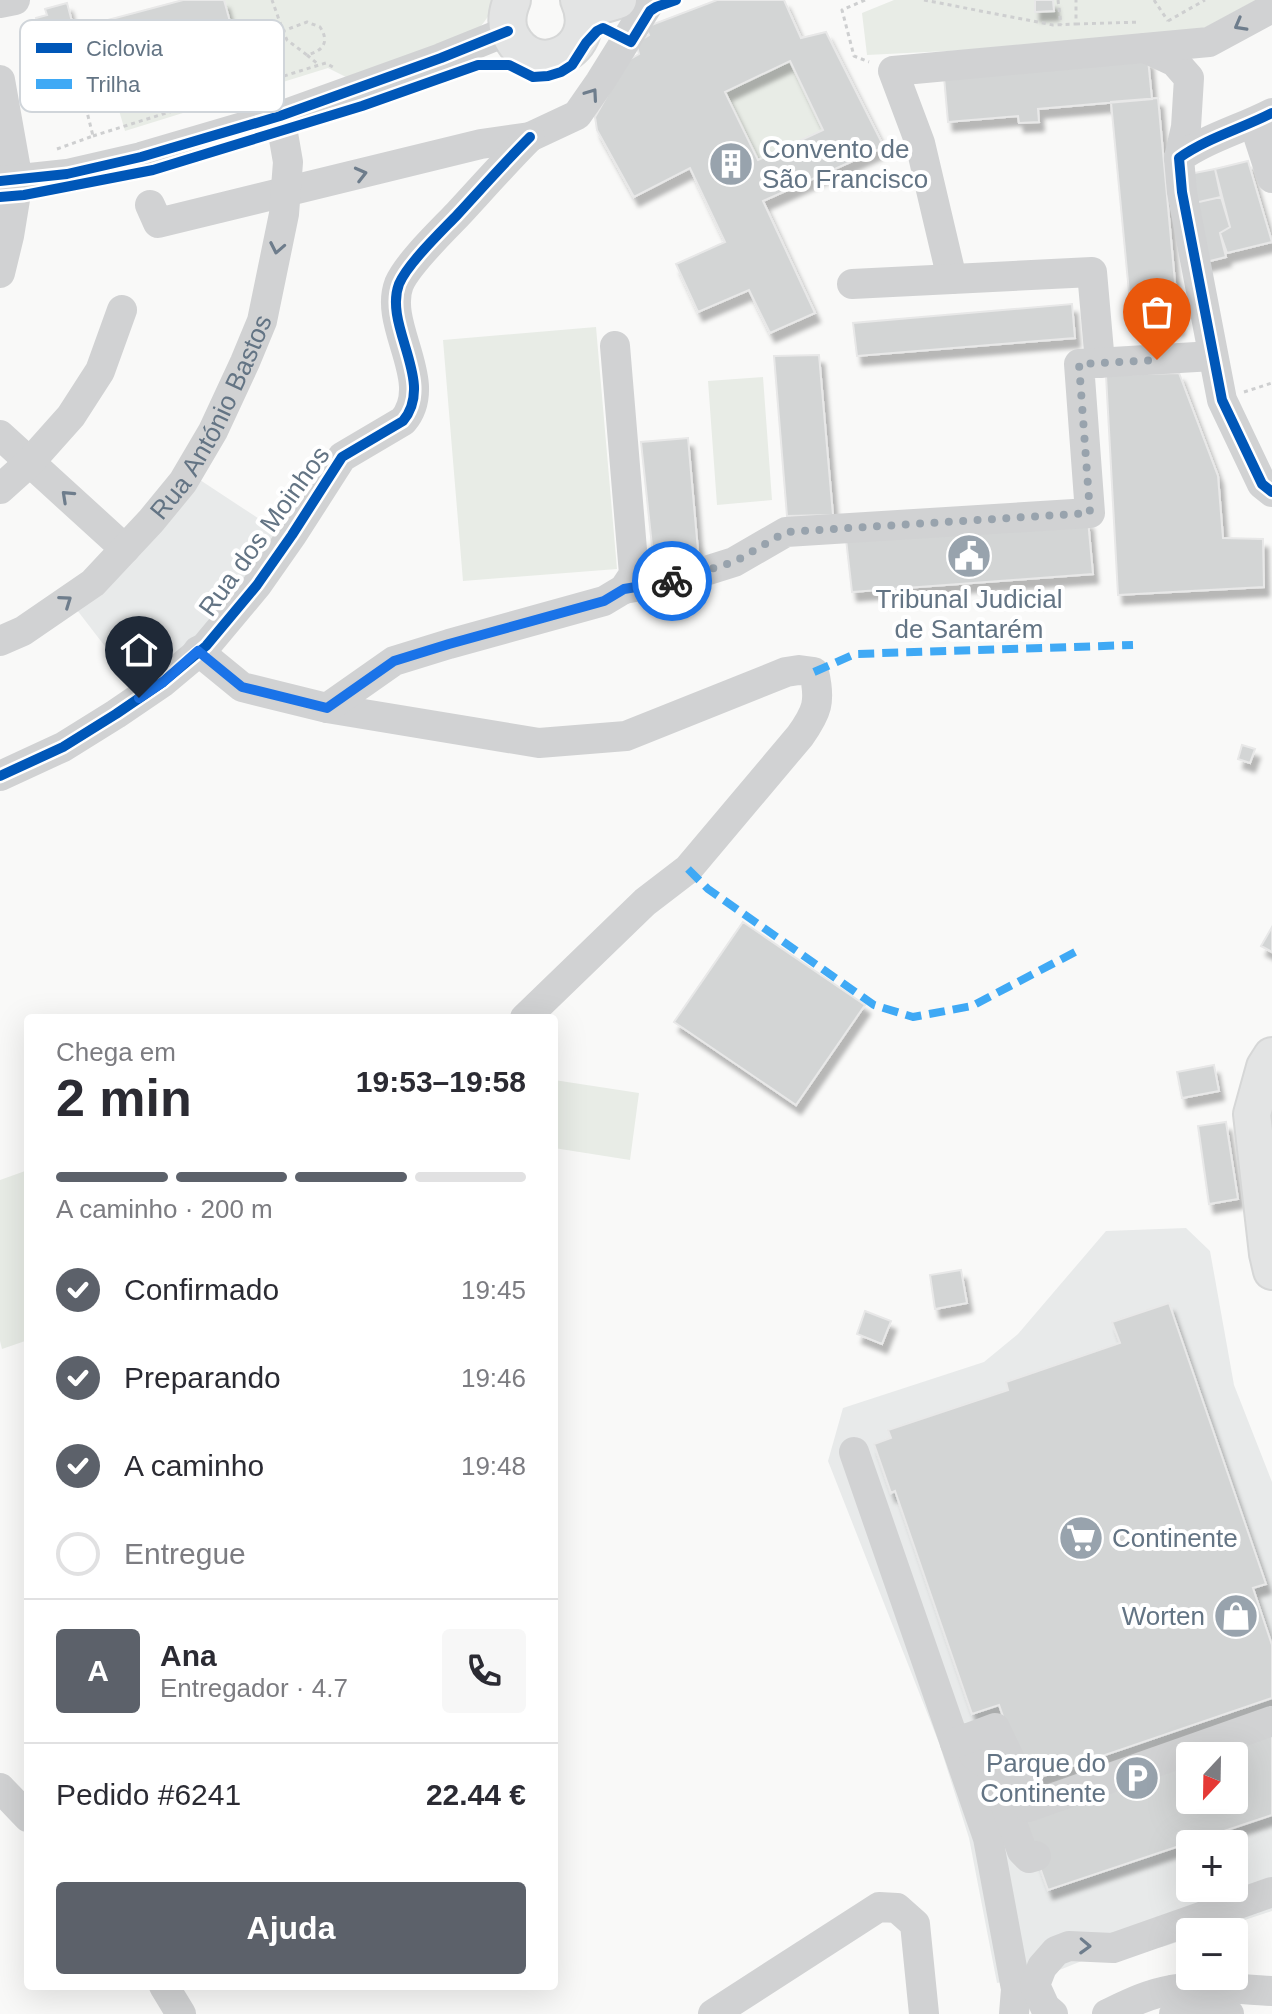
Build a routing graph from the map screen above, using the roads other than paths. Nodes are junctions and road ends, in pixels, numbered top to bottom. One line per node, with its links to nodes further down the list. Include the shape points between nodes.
1 (15, 0): 4 (street)
2 (618, 0): 5 (main road)
3 (651, 0): 14 (street, one-way to 3, via 577,115)
4 (0, 3)
5 (582, 5): 7 (main road, via 581,36 574,47 550,59 536,58 514,43)
6 (1272, 8): 9 (street, one-way to 9)
7 (510, 15): 12 (street, via 438,59)
8 (1148, 35): 9 (street); 10 (street); 21 (street, via 893,71 920,143)
9 (1209, 42): 10 (street)
10 (1189, 78): 13 (street, via 1207,110); 15 (street)
11 (0, 80): 16 (street)
12 (280, 116): 16 (street, via 67,174); 18 (street, Rua António Bastos, via 288,162)
13 (1256, 121): 15 (street); 17 (street)
14 (530, 137): 18 (street, one-way to 14); 34 (street, Rua dos Moinhos, via 428,245 399,284 397,316 412,368 409,414 342,457 257,585)
15 (1179, 158): 25 (street)
16 (11, 175): 20 (street, via 9,236)
17 (1272, 178)
18 (285, 192): 19 (street, via 158,223); 31 (street, Rua António Bastos, one-way to 31, via 262,321 245,362 183,482)
19 (150, 205)
20 (0, 273)
21 (952, 279): 22 (street); 26 (street, via 1092,272)
22 (852, 284)
23 (122, 310): 28 (street, via 100,371 71,416)
24 (615, 346): 32 (street, via 634,574)
25 (1213, 356): 26 (street); 30 (street, via 1222,400 1262,484)
26 (1100, 363): 32 (street, via 1079,364 1090,513 786,532 734,562)
27 (0, 435): 28 (street)
28 (30, 462): 29 (street); 31 (street, one-way to 28)
29 (0, 489)
30 (1272, 492)
31 (125, 549): 33 (street, Rua António Bastos, one-way to 31, via 93,583)
32 (624, 589): 35 (street, via 604,601 394,661)
33 (0, 641)
34 (198, 651): 35 (street, via 242,687); 36 (street, Rua dos Moinhos, via 163,682 77,739)
35 (327, 708): 37 (street, via 539,743 626,736 786,672 814,672 819,692 814,717 770,772 688,869 645,902)
36 (0, 776)
37 (529, 1014)
38 (1272, 1056): 41 (main road, via 1252,1114)
39 (1272, 1109): 40 (main road)
40 (1272, 1134)
41 (1272, 1271)
42 (854, 1452): 44 (street)
43 (1272, 1721): 44 (street, via 1028,1807 995,1728)
44 (962, 1741): 48 (street, via 993,1769 1022,1851 1029,1858); 49 (street)
45 (978, 1767): 49 (street, via 1006,1846 1005,1855)
46 (0, 1788): 47 (street)
47 (24, 1813)
48 (1036, 1856)
49 (992, 1860): 53 (street)
50 (1272, 1892): 54 (street, one-way to 50, via 1035,1985 1056,1951 1069,1946 1113,1948)
51 (166, 1990): 55 (street)
52 (1272, 1991): 58 (street, via 1173,1989)
53 (1015, 2001): 54 (street)
54 (1049, 2010)
55 (181, 2014)
56 (713, 2014): 57 (street, via 879,1907 897,1908 915,1924)
57 (924, 2014)
58 (1107, 2014)
59 (1174, 2014): 60 (street)
60 (1229, 2014)

